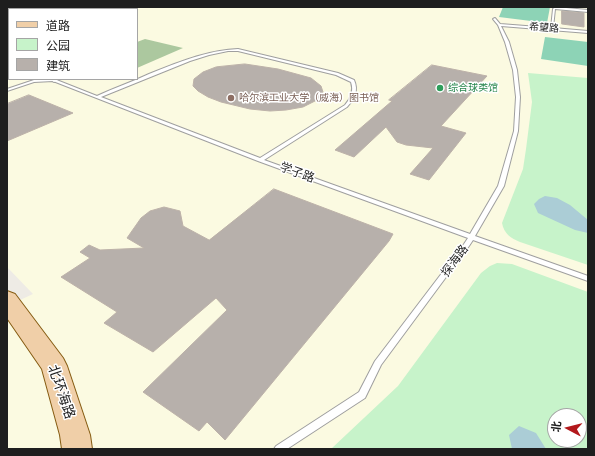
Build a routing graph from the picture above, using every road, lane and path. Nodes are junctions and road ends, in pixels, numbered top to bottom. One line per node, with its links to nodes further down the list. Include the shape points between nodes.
1 (588, 11): 4 (lane, via 556,8)
2 (494, 19): 3 (lane, 探海路)
3 (499, 25): 4 (lane, 希望路); 9 (lane, 探海路, via 515,70 518,97 516,131 501,186)
4 (552, 28): 5 (lane, 希望路)
5 (588, 32)
6 (7, 90): 7 (lane, 学子路, via 34,81 53,80)
7 (97, 97): 8 (lane, 学子路); 8 (lane, via 202,55 230,50 337,74 353,81 355,92 346,106)
8 (260, 160): 9 (lane, 学子路)
9 (473, 237): 10 (lane, 学子路); 13 (lane, 探海路, via 378,363 362,395)
10 (588, 278)
11 (7, 300): 12 (main road, 北环海路, via 54,366)
12 (77, 449)
13 (278, 449)

